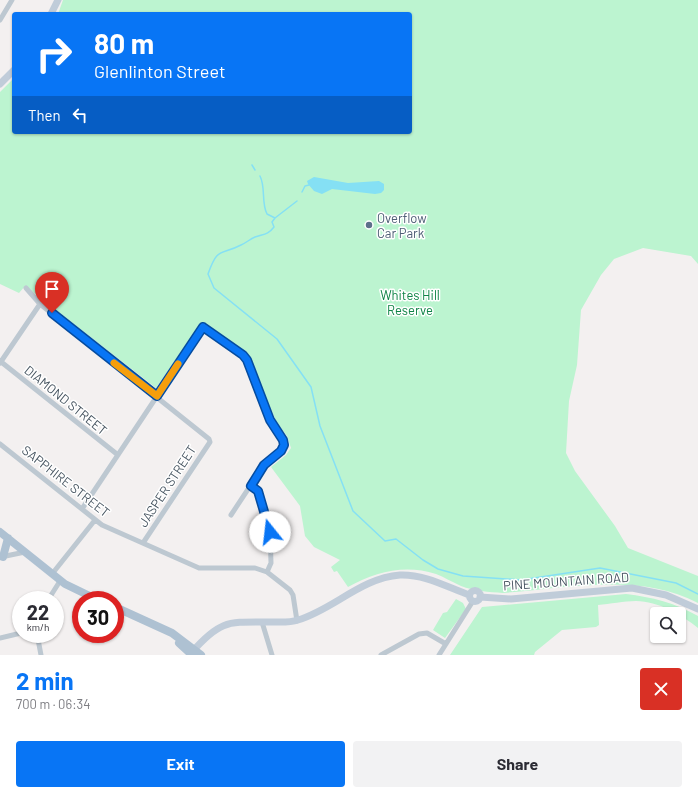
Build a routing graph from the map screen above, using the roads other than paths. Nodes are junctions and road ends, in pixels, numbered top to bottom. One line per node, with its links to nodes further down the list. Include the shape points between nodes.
1 (12, 0): 4 (street)
2 (58, 0): 3 (street)
3 (52, 12)
4 (0, 20)
5 (12, 72): 6 (street)
6 (0, 84)
7 (26, 288): 8 (street)
8 (40, 304): 9 (street); 10 (street)
9 (0, 362): 12 (street, DIAMOND STREET)
10 (157, 396): 12 (street); 13 (street, via 203,327 243,355 270,420 284,445 281,451 264,465); 19 (street, JASPER STREET, via 210,442)
11 (0, 444): 14 (street, SAPPHIRE STREET)
12 (118, 455): 14 (street)
13 (251, 486): 15 (street); 22 (street, via 258,491 270,532 271,563)
14 (82, 509): 16 (street, SAPPHIRE STREET)
15 (230, 515)
16 (95, 520): 19 (street, SAPPHIRE STREET); 23 (street)
17 (0, 532): 18 (main road)
18 (8, 538): 20 (main road); 21 (main road)
19 (143, 543): 22 (street, SAPPHIRE STREET, via 199,568 256,568)
20 (25, 552): 21 (street); 23 (main road)
21 (1, 557)
22 (267, 572): 30 (street, SAPPHIRE STREET, via 294,595)
23 (52, 574): 24 (main road)
24 (60, 581): 25 (street); 26 (main road)
25 (54, 591)
26 (79, 591)
27 (471, 598): 28 (street, PINE MOUNTAIN ROAD, via 472,591 476,590 480,597 511,599 632,588 666,595); 30 (street, via 424,578 400,575 373,580); 35 (street)
28 (698, 609)
29 (124, 611): 36 (main road, via 172,633)
30 (297, 621): 31 (street)
31 (262, 622): 36 (street, via 233,622 221,626 212,631); 39 (street)
32 (12, 636): 33 (street)
33 (0, 638)
34 (38, 643): 37 (street)
35 (446, 644): 40 (street, via 427,633 419,634); 41 (street)
36 (192, 652): 38 (main road)
37 (41, 655)
38 (201, 655)
39 (272, 655)
40 (381, 655)
41 (439, 655)

